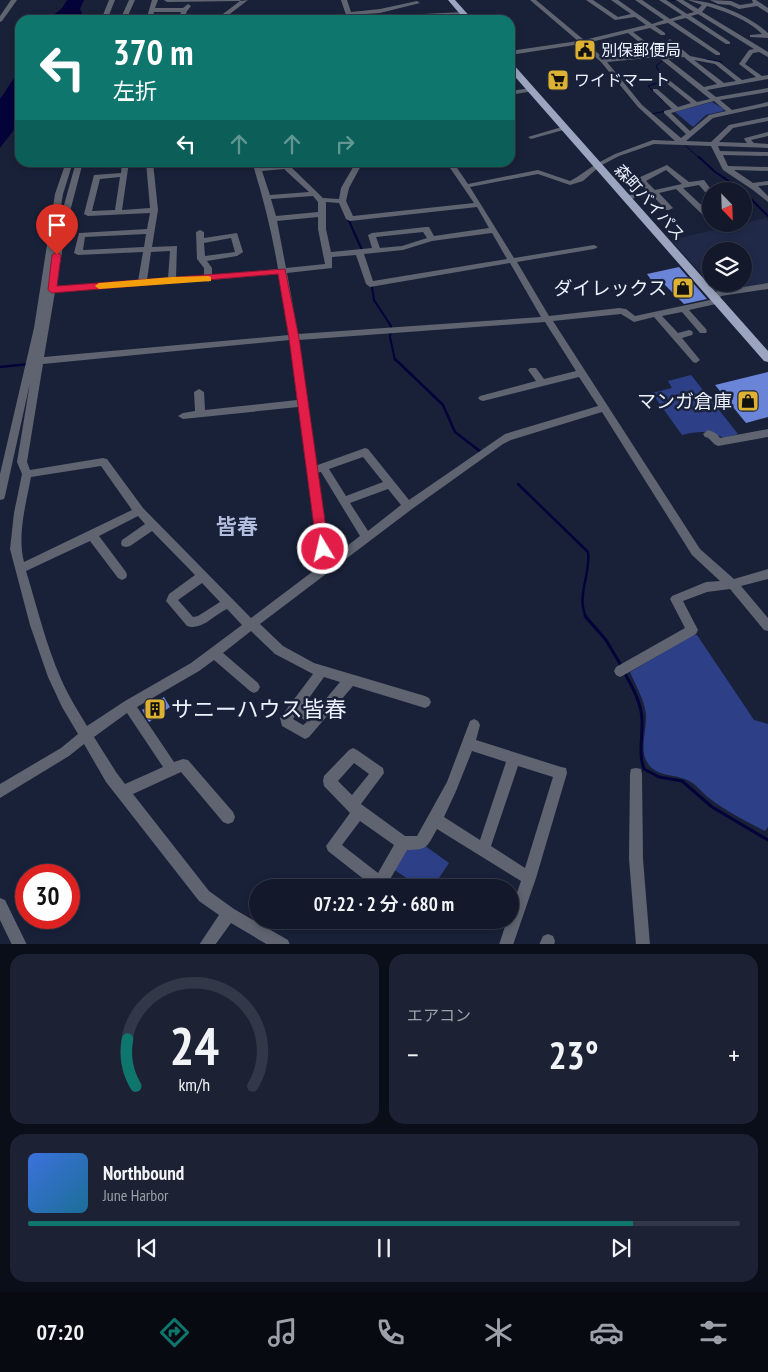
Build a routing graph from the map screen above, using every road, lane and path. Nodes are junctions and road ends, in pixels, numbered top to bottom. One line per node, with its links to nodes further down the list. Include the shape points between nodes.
1 (14, 0): 43 (street)
2 (112, 0): 30 (street)
3 (132, 0): 31 (street)
4 (139, 0): 32 (street)
5 (155, 0): 24 (street)
6 (167, 0): 7 (street)
7 (194, 0): 8 (street); 25 (street)
8 (238, 0)
9 (245, 0): 35 (street)
10 (344, 0): 36 (street)
11 (452, 0): 39 (main road)
12 (533, 0): 52 (street)
13 (589, 0): 40 (street, via 617,19)
14 (614, 0): 40 (street)
15 (638, 0): 26 (street)
16 (662, 0): 41 (street)
17 (679, 0): 29 (street)
18 (691, 0): 23 (street)
19 (713, 0): 20 (street, via 739,7)
20 (756, 1): 28 (street)
21 (416, 2): 37 (street); 38 (street)
22 (4, 4): 27 (street)
23 (706, 4): 29 (street); 44 (street)
24 (151, 10): 25 (street); 33 (street)
25 (184, 10): 34 (street)
26 (653, 10): 40 (street); 45 (street)
27 (0, 11)
28 (768, 11)
29 (698, 13): 41 (street); 55 (street)
30 (106, 15)
31 (125, 15)
32 (133, 15)
33 (150, 15)
34 (182, 15)
35 (225, 15)
36 (348, 15)
37 (359, 15)
38 (422, 15)
39 (465, 15)
40 (635, 15): 46 (street)
41 (686, 16): 45 (street); 53 (street, via 728,43)
42 (753, 18): 44 (street)
43 (0, 20)
44 (744, 20): 50 (street)
45 (669, 21): 46 (street); 49 (street)
46 (651, 26): 47 (street); 48 (street)
47 (630, 32): 52 (street); 59 (street)
48 (663, 34)
49 (690, 35): 53 (street); 57 (street, via 671,40)
50 (768, 35): 51 (street)
51 (752, 36)
52 (584, 43): 56 (street); 61 (street)
53 (708, 47): 60 (street, via 718,54)
54 (768, 49): 55 (street)
55 (759, 50): 58 (street); 64 (street, via 751,51 742,64)
56 (515, 51)
57 (686, 55): 59 (street); 65 (street, via 717,63); 66 (street)
58 (768, 55)
59 (662, 56): 61 (street); 63 (street)
60 (707, 59)
61 (603, 61): 82 (street, via 640,106)
62 (515, 72): 69 (main road, 森町バイパス)
63 (688, 77): 67 (street, via 667,81); 68 (street)
64 (765, 78): 65 (street)
65 (742, 82): 66 (street)
66 (722, 85): 68 (street)
67 (674, 87): 74 (street); 75 (street, via 655,90)
68 (703, 89): 72 (street)
69 (531, 90): 71 (street); 78 (main road, 森町バイパス)
70 (768, 90): 72 (street)
71 (515, 92)
72 (716, 99): 74 (street); 76 (street)
73 (768, 104): 76 (street)
74 (697, 105): 75 (street)
75 (677, 110): 79 (street, via 666,112)
76 (730, 111): 79 (street, via 708,117)
77 (768, 119): 83 (street, via 731,126)
78 (564, 128): 81 (street); 88 (main road, 森町バイパス)
79 (690, 134): 82 (street)
80 (768, 134): 84 (street, via 747,139)
81 (532, 137)
82 (681, 142): 83 (street); 88 (street, via 653,142)
83 (713, 144): 84 (street); 86 (street)
84 (752, 146): 85 (street)
85 (768, 146)
86 (718, 153): 87 (street); 99 (street)
87 (768, 154)
88 (598, 166): 106 (street, via 570,183 538,172); 112 (main road, 森町バイパス)
89 (68, 167): 163 (street, via 59,194 45,291)
90 (79, 167): 139 (street, via 63,223)
91 (125, 167): 101 (street)
92 (149, 167): 119 (street)
93 (256, 167): 111 (street)
94 (272, 167): 98 (street)
95 (298, 167): 98 (street)
96 (357, 167): 115 (street, via 345,188)
97 (453, 167): 106 (street)
98 (288, 168): 110 (street)
99 (726, 168): 100 (street); 102 (street)
100 (768, 169)
101 (124, 175): 121 (street); 121 (street, via 97,177 88,214)
102 (746, 182)
103 (768, 183): 107 (street)
104 (702, 184): 105 (street)
105 (688, 185): 108 (street); 109 (street, via 667,167 641,180)
106 (467, 186): 117 (street)
107 (752, 186): 114 (street)
108 (678, 187): 109 (street); 120 (street)
109 (654, 192): 112 (street); 118 (street)
110 (314, 194): 111 (street); 113 (street)
111 (267, 197): 123 (street)
112 (627, 198): 140 (main road, 森町バイパス)
113 (321, 200): 115 (street); 122 (street)
114 (768, 200): 116 (street)
115 (342, 201): 117 (street, via 350,219)
116 (756, 202)
117 (479, 205): 124 (street)
118 (669, 208)
119 (154, 210): 121 (street); 125 (street)
120 (702, 210)
121 (118, 212)
122 (322, 214): 123 (street); 131 (street)
123 (273, 219): 134 (street)
124 (494, 230): 126 (street); 133 (street)
125 (150, 231): 128 (street); 128 (street, via 82,235 78,253)
126 (430, 238): 129 (street, via 403,248); 129 (street, via 426,229 372,235)
127 (594, 247): 133 (street)
128 (147, 250): 136 (street, via 174,248); 137 (street)
129 (377, 251): 130 (street)
130 (359, 252): 131 (street); 133 (street, via 370,284)
131 (328, 255): 134 (street, via 329,266)
132 (201, 259): 132 (street, via 200,236 234,235 237,254); 135 (street, via 208,268)
133 (512, 261): 143 (street)
134 (282, 271): 135 (street); 147 (street)
135 (208, 279): 136 (street)
136 (172, 280): 137 (street)
137 (142, 283): 139 (street)
138 (768, 286): 140 (street, via 718,294)
139 (52, 290): 150 (street)
140 (716, 299): 141 (street); 148 (main road, 森町バイパス)
141 (684, 309): 142 (street); 144 (street)
142 (658, 315): 143 (street, via 634,319 619,310); 146 (street)
143 (547, 319): 147 (street); 152 (street)
144 (703, 331)
145 (689, 333): 146 (street)
146 (676, 337): 149 (street)
147 (294, 338): 150 (street); 156 (street)
148 (768, 358)
149 (696, 360)
150 (39, 362): 160 (street)
151 (534, 370): 153 (street)
152 (581, 373): 153 (street); 157 (street)
153 (542, 383): 155 (street)
154 (199, 392): 158 (street)
155 (483, 398)
156 (302, 403): 158 (street); 165 (street)
157 (604, 408): 170 (street, via 508,437); 181 (street, via 696,552)
158 (200, 414): 159 (street)
159 (183, 416)
160 (28, 421): 163 (street); 166 (street, via 22,462)
161 (708, 434): 162 (street, via 718,442)
162 (768, 434)
163 (11, 447): 168 (street)
164 (323, 467): 165 (street); 167 (street, via 366,452); 169 (street)
165 (311, 471): 177 (street)
166 (26, 474): 171 (street, via 103,462); 176 (street, via 15,549)
167 (390, 484): 169 (street); 170 (street)
168 (0, 496)
169 (344, 501): 174 (street)
170 (408, 506): 174 (street)
171 (139, 511): 172 (street); 173 (street)
172 (153, 525): 175 (street); 180 (street)
173 (92, 535): 176 (street); 179 (street)
174 (366, 537): 177 (street)
175 (126, 543)
176 (20, 568): 195 (street, via 54,677)
177 (326, 568): 183 (street)
178 (768, 574): 181 (street)
179 (122, 575)
180 (202, 576): 182 (street); 182 (street, via 173,596 172,601 191,622 199,622 222,605)
181 (732, 584): 184 (street); 186 (street, via 706,586 676,599 692,630)
182 (230, 604): 183 (street)
183 (252, 626): 185 (street); 187 (street, via 290,658)
184 (768, 626)
185 (215, 653): 189 (street); 191 (street)
186 (622, 670)
187 (322, 671): 188 (street); 192 (street)
188 (350, 680): 190 (street); 193 (street)
189 (254, 687)
190 (425, 702)
191 (129, 705): 195 (street); 198 (street)
192 (296, 706): 193 (street); 193 (street, via 286,722 305,733)
193 (316, 721)
194 (474, 725): 196 (street)
195 (85, 736): 200 (street, via 66,752); 201 (street)
196 (468, 744): 197 (street); 203 (street)
197 (514, 759): 205 (street); 206 (street, via 561,774)
198 (172, 770): 201 (street); 202 (street, via 182,766)
199 (636, 774): 213 (street, via 636,859)
200 (0, 791)
201 (124, 792): 208 (street, via 192,883)
202 (228, 817)
203 (436, 820): 204 (street, via 421,844); 205 (street)
204 (403, 843): 204 (street, via 380,883 334,846 355,809)
205 (483, 850): 206 (street)
206 (529, 878): 212 (street)
207 (0, 905): 209 (street)
208 (229, 914): 210 (street); 211 (street)
209 (20, 944)
210 (206, 944)
211 (283, 944)
212 (506, 944)
213 (643, 944)

